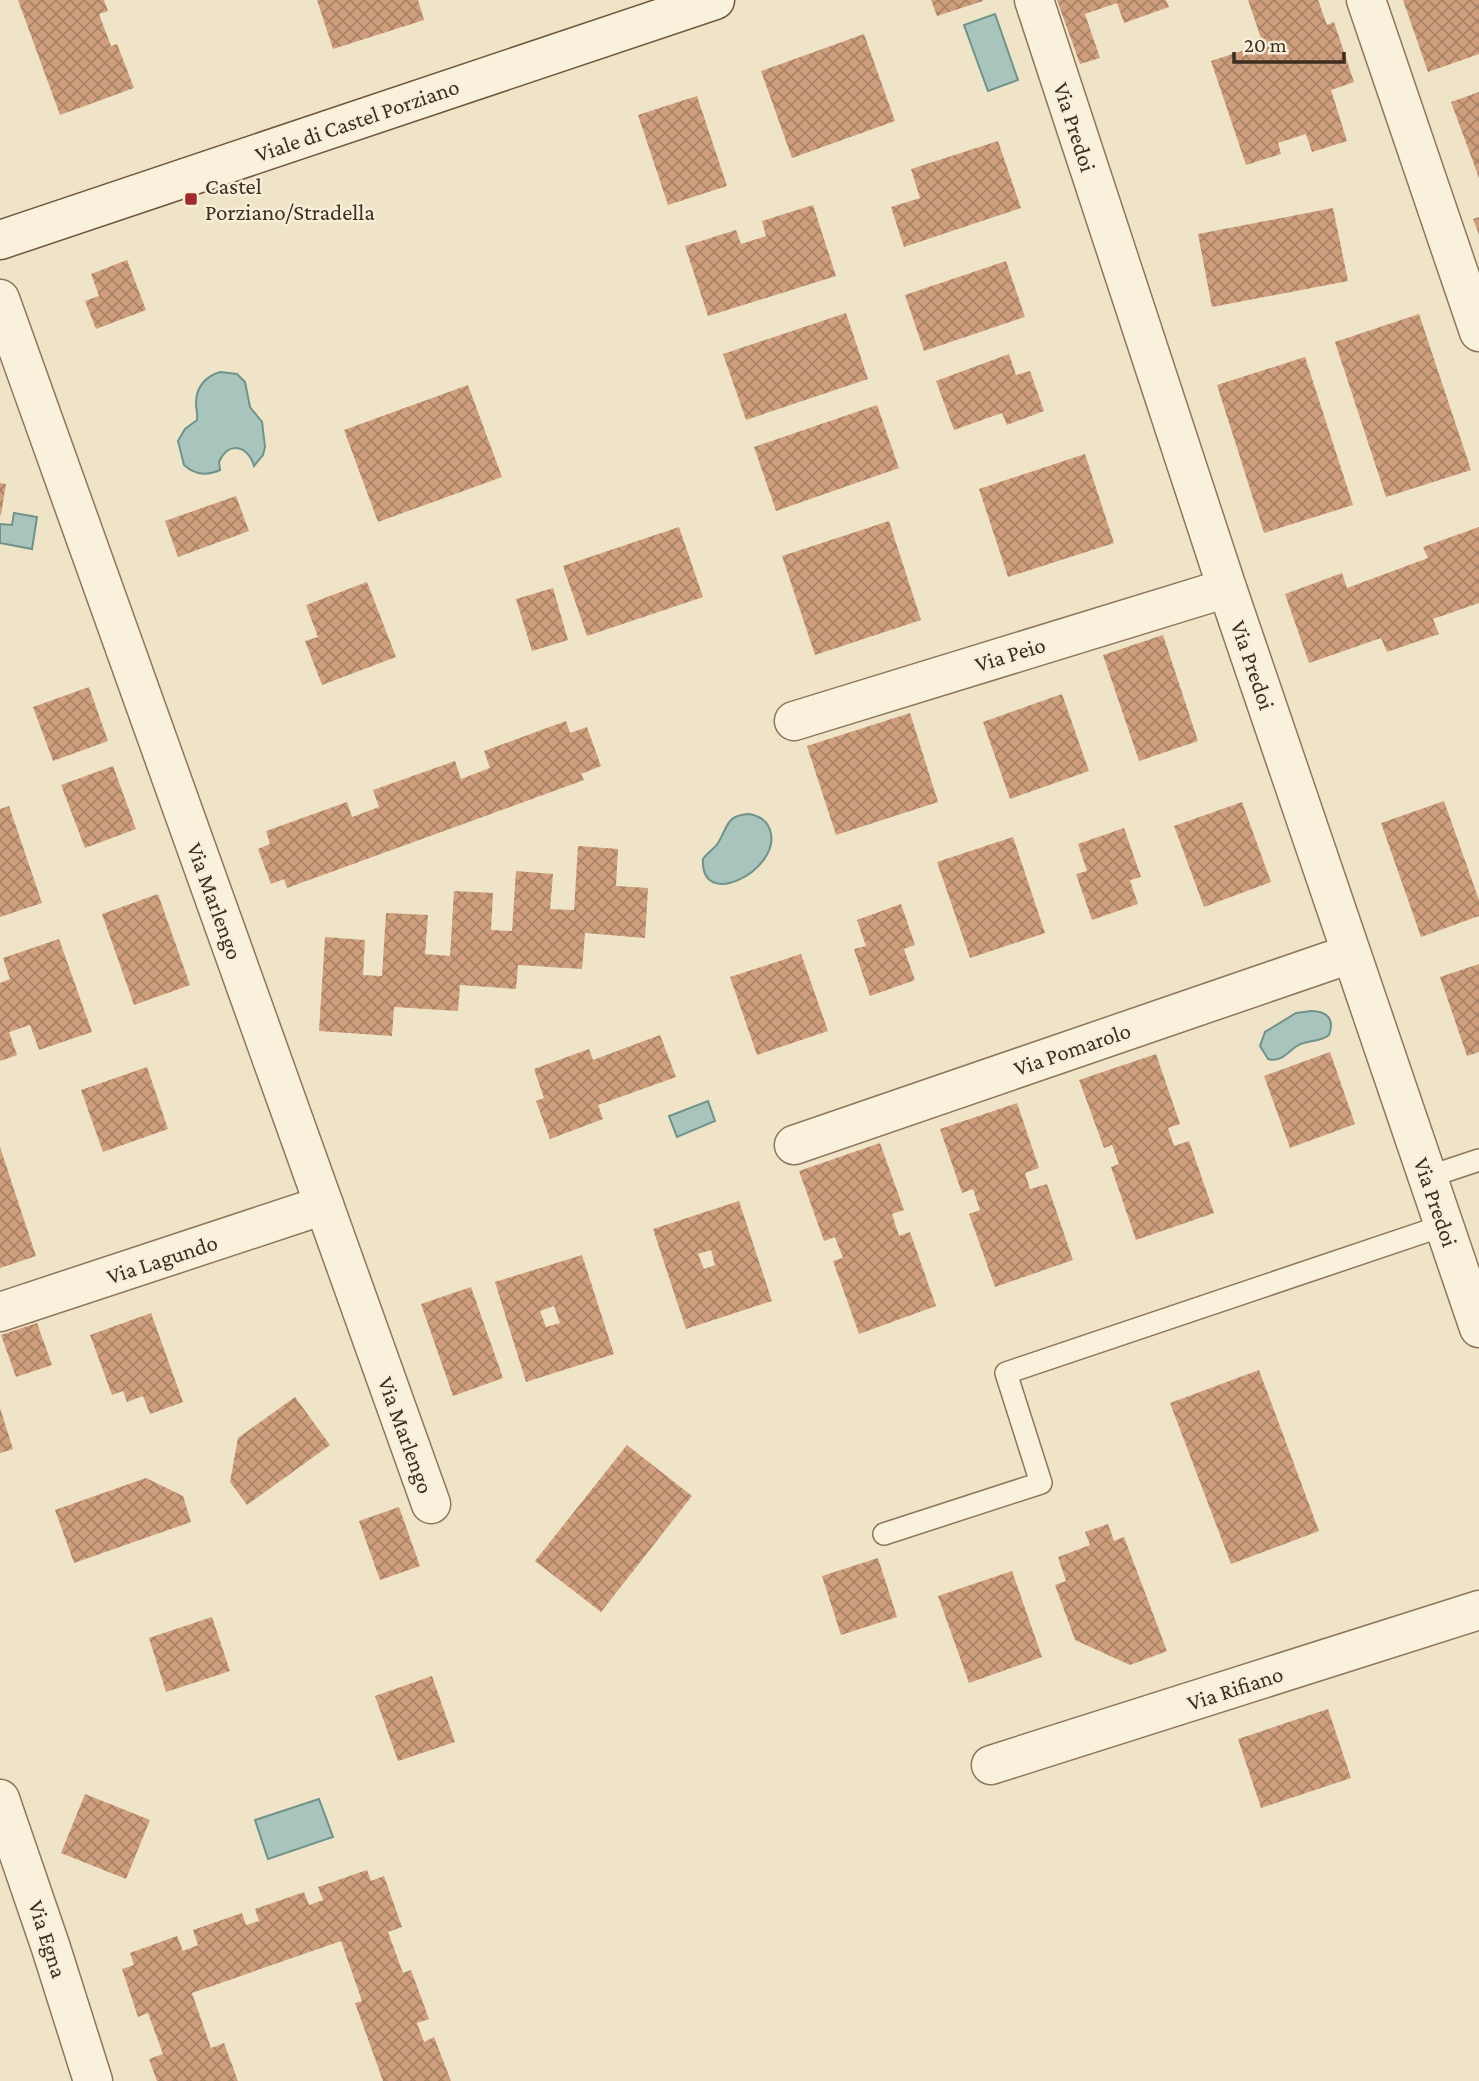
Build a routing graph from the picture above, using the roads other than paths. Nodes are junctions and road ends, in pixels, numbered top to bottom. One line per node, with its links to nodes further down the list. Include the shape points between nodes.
1 (715, 0): 4 (street, Viale di Castel Porziano)
2 (1034, 0): 7 (street, Via Predoi)
3 (1366, 0): 6 (street)
4 (0, 240)
5 (0, 299): 13 (street, Via Marlengo)
6 (1479, 332)
7 (1227, 588): 8 (street, Via Peio); 9 (street, Via Predoi)
8 (794, 721)
9 (1350, 954): 10 (street, Via Pomarolo); 12 (street, Via Predoi)
10 (793, 1144)
11 (1479, 1160): 12 (lane)
12 (1427, 1177): 14 (street, Via Predoi)
13 (324, 1205): 15 (street, Via Lagundo); 17 (street, Via Marlengo)
14 (1445, 1225): 16 (street, Via Predoi); 18 (lane, via 1006,1373 1041,1483)
15 (0, 1312)
16 (1479, 1328)
17 (431, 1504)
18 (884, 1534)
19 (1479, 1610): 20 (street, Via Rifiano)
20 (991, 1765)
21 (0, 1798): 22 (street, Via Egna)
22 (93, 2081)

